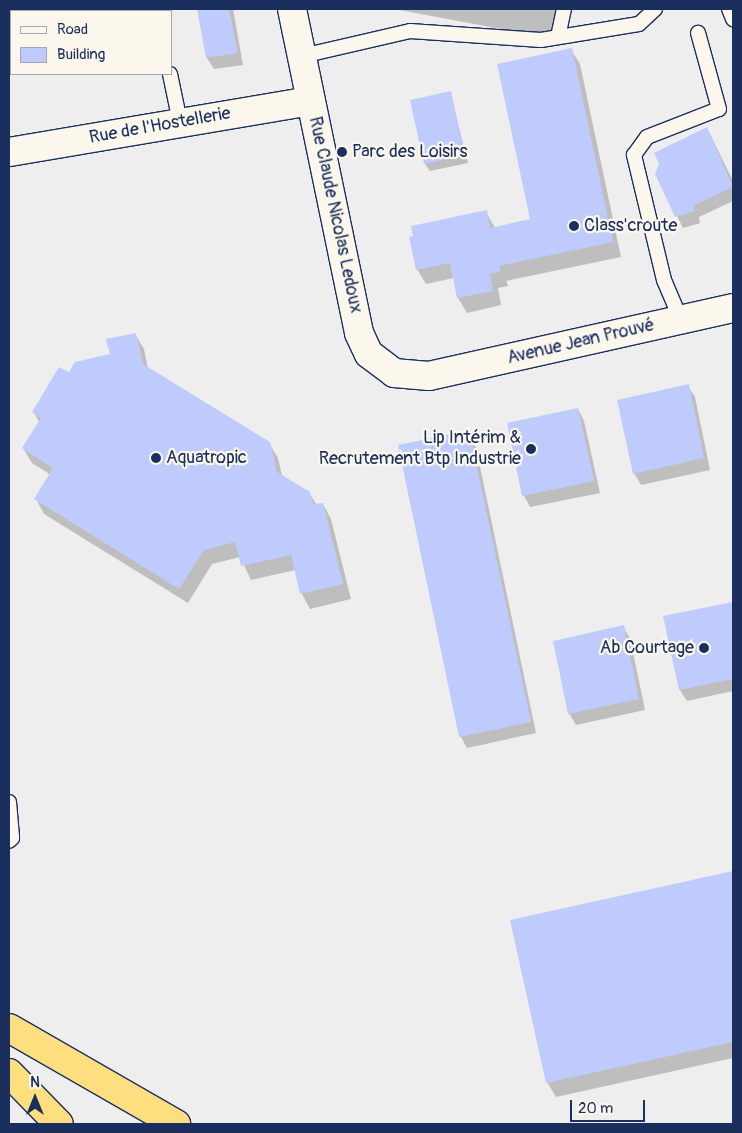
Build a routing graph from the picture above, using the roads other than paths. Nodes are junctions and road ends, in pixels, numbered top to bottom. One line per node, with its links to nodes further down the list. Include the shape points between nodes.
1 (292, 9): 8 (street, Rue Claude Nicolas Ledoux)
2 (564, 9): 7 (lane)
3 (655, 9): 7 (lane, via 639,24)
4 (729, 9): 5 (lane)
5 (733, 19)
6 (698, 33): 14 (lane, via 719,109 648,137 634,156 664,280)
7 (558, 37): 8 (lane, via 541,40 410,31)
8 (302, 56): 10 (street, Rue Claude Nicolas Ledoux)
9 (170, 75): 11 (lane)
10 (311, 101): 11 (street, Rue de l'Hostellerie); 15 (street, Rue Claude Nicolas Ledoux, via 359,333 369,354 394,373)
11 (180, 122): 12 (street, Rue de l'Hostellerie)
12 (9, 152)
13 (733, 308): 14 (street, Avenue Jean Prouvé)
14 (680, 320): 15 (street, Avenue Jean Prouvé)
15 (429, 376)
16 (9, 802): 17 (lane, via 12,838)
17 (9, 841)
18 (9, 1028): 21 (highway)
19 (9, 1073): 20 (highway)
20 (59, 1124)
21 (176, 1124)

